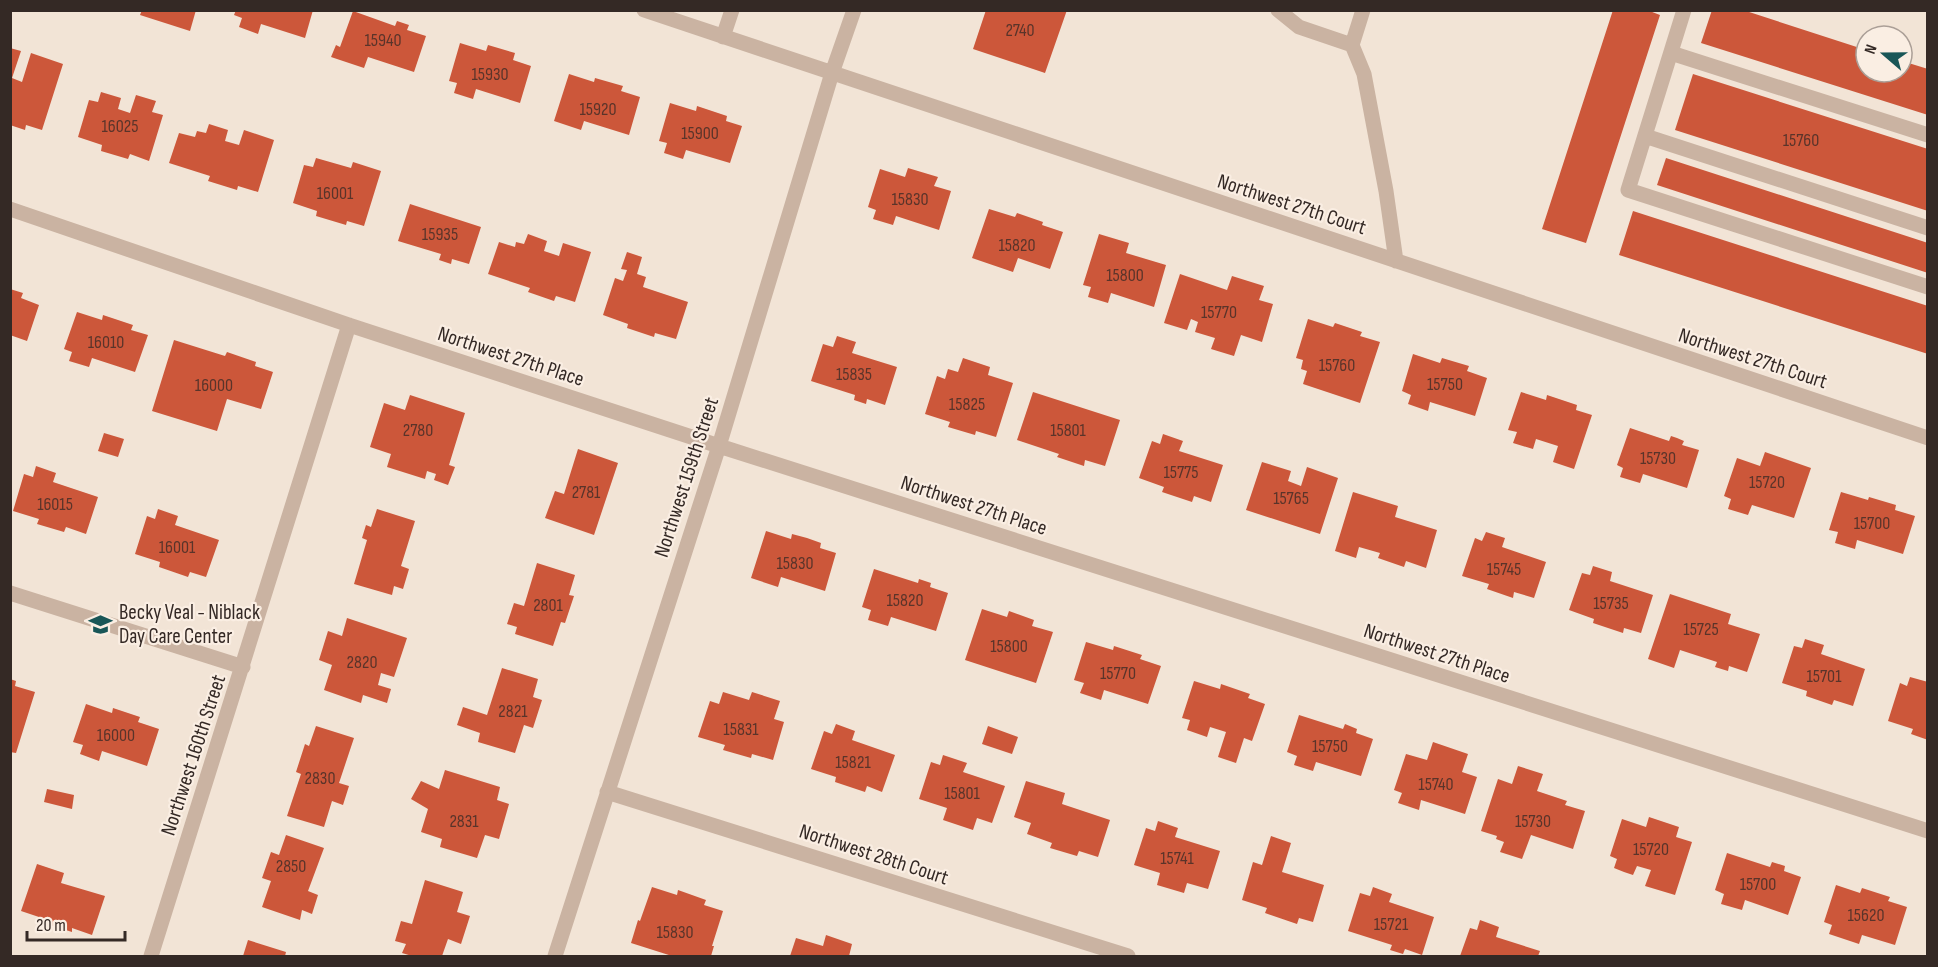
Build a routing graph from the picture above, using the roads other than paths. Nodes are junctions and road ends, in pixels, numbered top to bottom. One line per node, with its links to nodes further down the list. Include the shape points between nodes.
1 (644, 10): 7 (street, Northwest 27th Court)
2 (732, 10): 7 (street)
3 (854, 10): 10 (street, Northwest 159th Street)
4 (1278, 10): 8 (street, via 1299,27)
5 (1363, 10): 8 (street)
6 (1684, 10): 9 (street)
7 (723, 37): 10 (street, Northwest 27th Court)
8 (1352, 45): 15 (street, via 1364,74)
9 (1671, 53): 11 (street); 12 (street)
10 (832, 73): 15 (street, Northwest 27th Court); 19 (street, Northwest 159th Street)
11 (1928, 135)
12 (1645, 136): 14 (street); 16 (street, via 1628,190)
13 (10, 209): 17 (street, Northwest 27th Place)
14 (1928, 228)
15 (1396, 261): 18 (street, Northwest 27th Court)
16 (1928, 287)
17 (349, 325): 19 (street, Northwest 27th Place); 21 (street, Northwest 160th Street)
18 (1928, 438)
19 (718, 446): 22 (street, Northwest 159th Street); 23 (street, Northwest 27th Place)
20 (10, 593): 21 (street)
21 (243, 667): 24 (street, Northwest 160th Street)
22 (607, 792): 25 (street, Northwest 159th Street); 26 (street, Northwest 28th Court)
23 (1928, 831)
24 (151, 957)
25 (555, 957)
26 (1128, 957)

